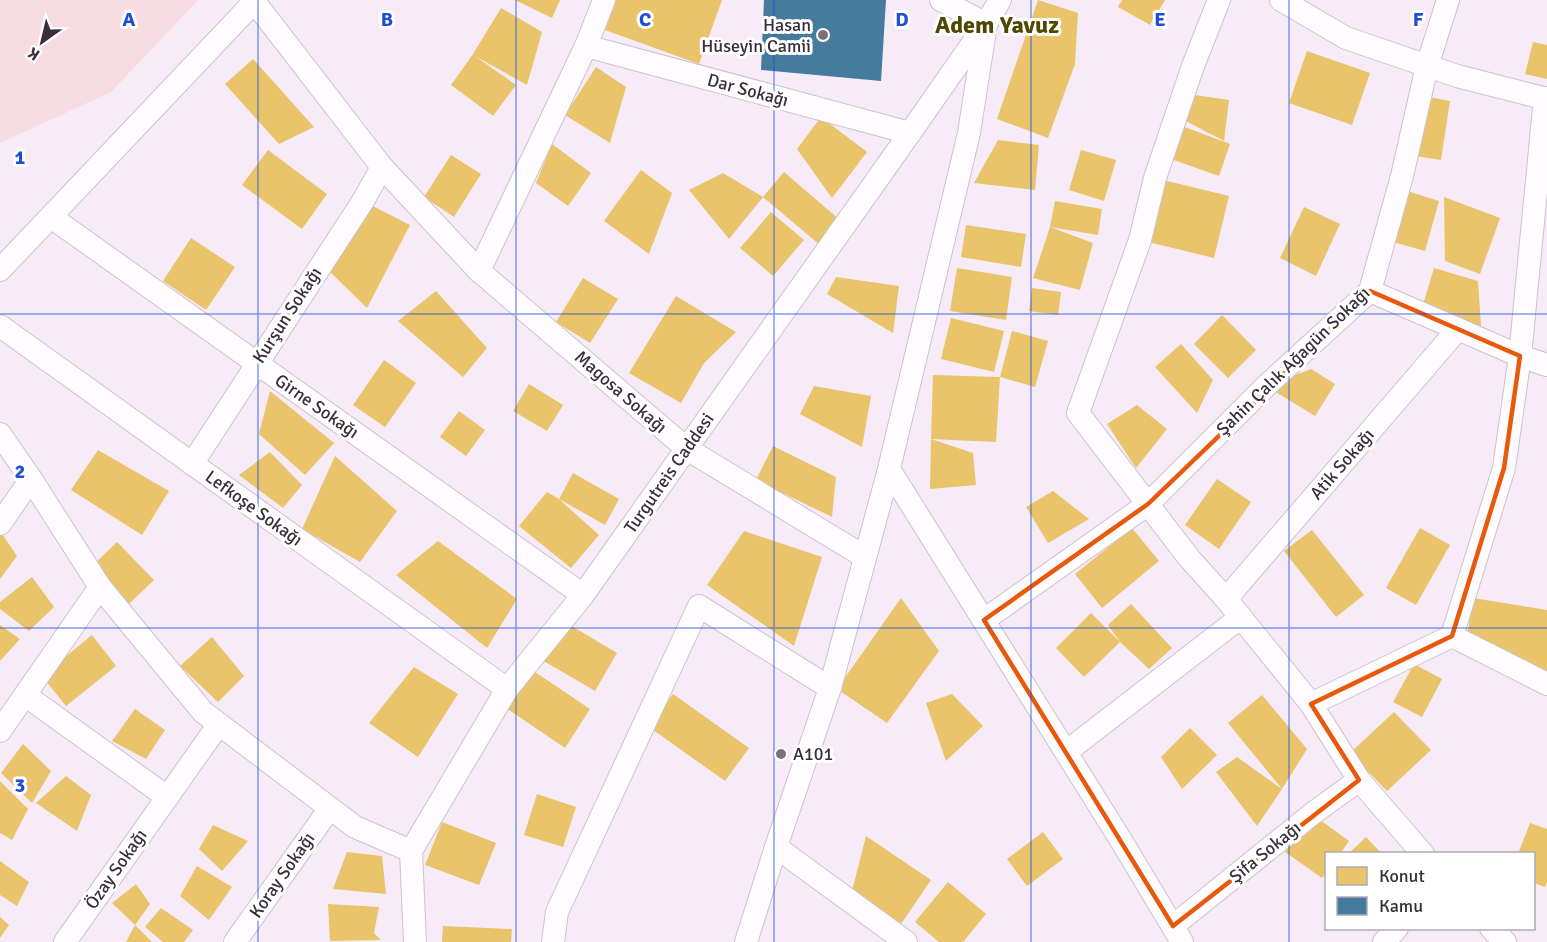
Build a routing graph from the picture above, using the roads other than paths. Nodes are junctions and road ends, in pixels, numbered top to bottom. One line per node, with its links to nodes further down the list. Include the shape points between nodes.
1 (604, 0): 9 (street)
2 (941, 0): 8 (street)
3 (1000, 0): 8 (street, Turgutreis Caddesi)
4 (1219, 0): 28 (street, via 1155,178 1140,240 1078,413)
5 (1281, 0): 10 (street, via 1346,38)
6 (1448, 0): 10 (street, Şahin Çalık Ağagün Sokağı)
7 (255, 1): 13 (street, Magosa Sokağı); 14 (street)
8 (986, 24): 12 (street, Turgutreis Caddesi); 26 (street, via 969,134)
9 (586, 46): 12 (street, Dar Sokağı); 16 (street)
10 (1427, 66): 11 (street); 17 (street, Şahin Çalık Ağagün Sokağı)
11 (1546, 98): 20 (street)
12 (910, 134): 24 (street, Turgutreis Caddesi)
13 (381, 167): 16 (street, Magosa Sokağı); 21 (street, Kurşun Sokağı, via 363,201)
14 (51, 218): 15 (street); 21 (street, Girne Sokağı)
15 (0, 270)
16 (479, 271): 24 (street, Magosa Sokağı)
17 (1370, 291): 19 (street); 28 (street, Şahin Çalık Ağagün Sokağı, via 1266,386)
18 (0, 326): 25 (street, Lefkoşe Sokağı)
19 (1458, 329): 20 (street); 33 (street, Atik Sokağı)
20 (1520, 356): 22 (street); 36 (street, via 1504,468)
21 (256, 363): 25 (street, Kurşun Sokağı); 32 (street, Girne Sokağı)
22 (1547, 365)
23 (0, 434): 27 (street)
24 (687, 449): 30 (street, Magosa Sokağı); 32 (street, Turgutreis Caddesi)
25 (192, 464): 39 (street, Lefkoşe Sokağı)
26 (889, 469): 30 (street); 35 (street)
27 (31, 479): 29 (street); 31 (street)
28 (1148, 504): 33 (street); 35 (street, Şahin Çalık Ağagün Sokağı)
29 (0, 524)
30 (865, 557): 38 (street)
31 (100, 587): 40 (street); 42 (street, via 203,712)
32 (583, 595): 39 (street, Turgutreis Caddesi)
33 (1226, 599): 34 (street)
34 (1241, 617): 41 (street); 44 (street)
35 (984, 620): 44 (street)
36 (1452, 636): 37 (street); 41 (street)
37 (1547, 684)
38 (830, 688): 48 (street); 57 (street, via 699,606 557,912)
39 (507, 689): 49 (street, Turgutreis Caddesi)
40 (25, 695): 43 (street); 46 (street)
41 (1311, 704): 45 (street)
42 (219, 724): 46 (street, Özay Sokağı); 47 (street)
43 (0, 731)
44 (1066, 752): 53 (street)
45 (1359, 780): 50 (street); 53 (street, Şifa Sokağı, via 1312,814)
46 (167, 797): 54 (street, Özay Sokağı)
47 (330, 808): 49 (street, via 355,827); 55 (street, Koray Sokağı)
48 (776, 847): 58 (street); 59 (street)
49 (411, 851): 56 (street)
50 (1421, 852)
51 (1395, 930): 60 (street)
52 (1493, 930): 61 (street)
53 (1178, 934)
54 (65, 942)
55 (235, 942)
56 (415, 942)
57 (553, 942)
58 (746, 942)
59 (906, 942)
60 (1384, 942)
61 (1505, 942)

